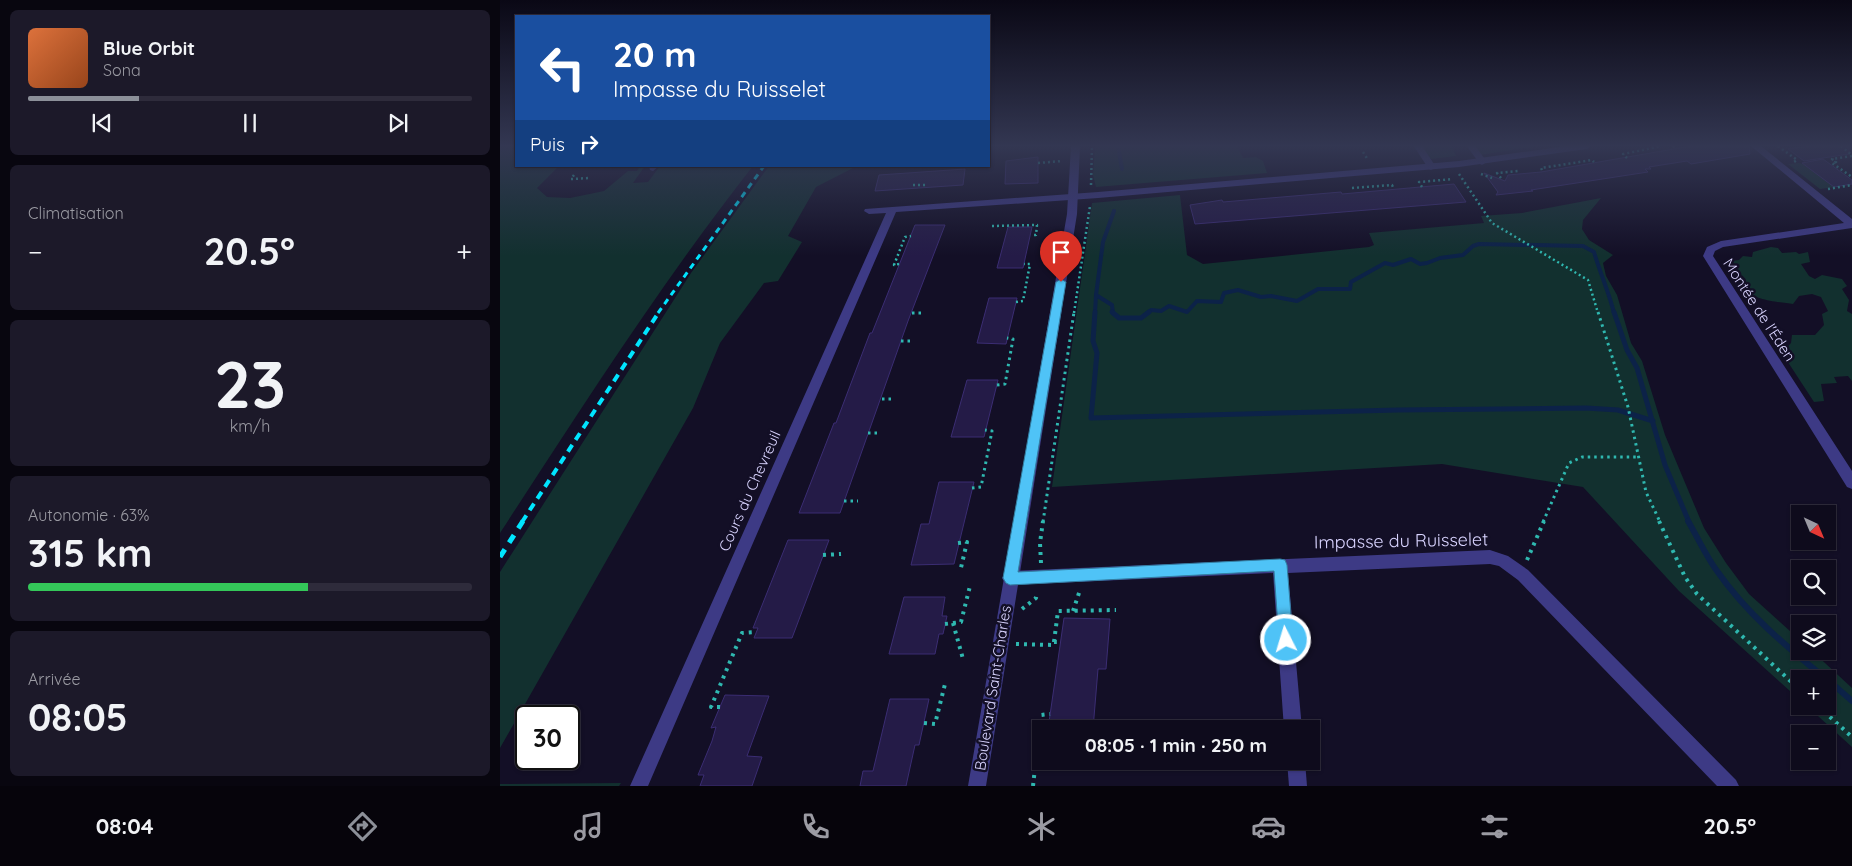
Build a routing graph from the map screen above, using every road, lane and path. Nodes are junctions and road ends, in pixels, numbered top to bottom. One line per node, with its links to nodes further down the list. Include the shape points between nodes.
1 (1075, 183): 19 (street, Boulevard Saint-Charles)
2 (1091, 183): 11 (path)
3 (1239, 183): 19 (street)
4 (1419, 183): 14 (path)
5 (1434, 183): 13 (path)
6 (1465, 183): 41 (path, via 1492,223 1588,280 1628,407)
7 (1801, 183): 23 (street)
8 (926, 184): 10 (path)
9 (1852, 185): 15 (path)
10 (913, 186)
11 (1091, 186)
12 (1378, 186): 16 (path); 17 (path, via 1392,185); 18 (path)
13 (1436, 186)
14 (1422, 187)
15 (1842, 187)
16 (1352, 188)
17 (1394, 189)
18 (1381, 191)
19 (1074, 197): 21 (street); 54 (street, Boulevard Saint-Charles)
20 (1091, 203): 49 (path, via 1040,543)
21 (892, 210): 22 (street); 74 (street, Cours du Chevreuil)
22 (869, 211)
23 (1852, 224): 42 (street, Montée de l'Éden, via 1721,244 1708,252 1710,262)
24 (992, 226): 25 (path, via 1037,225 1036,235)
25 (1032, 235)
26 (911, 236): 27 (path, via 906,237 894,265)
27 (899, 264)
28 (1024, 264): 29 (path, via 1030,264 1023,301)
29 (1016, 302)
30 (912, 313): 31 (path)
31 (922, 313)
32 (1007, 338): 35 (path, via 1013,339 1005,384)
33 (901, 341): 34 (path)
34 (912, 341)
35 (997, 385)
36 (882, 399): 37 (path)
37 (893, 399)
38 (985, 430): 43 (path, via 992,431 981,487)
39 (868, 433): 40 (path)
40 (880, 433)
41 (1637, 457): 50 (path, via 1582,457 1569,463); 65 (path, via 1646,492 1685,577 1697,594)
42 (1852, 483)
43 (972, 488)
44 (858, 500): 45 (path)
45 (844, 501)
46 (958, 543): 52 (path, via 967,542)
47 (841, 554): 48 (path)
48 (823, 555)
49 (1042, 558)
50 (1527, 561)
51 (1280, 565): 53 (street, Impasse du Ruisselet); 70 (street); 78 (street, Impasse du Ruisselet, via 1476,556 1503,561 1523,575)
52 (960, 572)
53 (1085, 576): 54 (street, Impasse du Ruisselet); 57 (path)
54 (1010, 578): 63 (street, Boulevard Saint-Charles)
55 (970, 586): 58 (path, via 961,622)
56 (1116, 610): 57 (path)
57 (1073, 611): 61 (path, via 1058,611)
58 (953, 623): 59 (path); 64 (path)
59 (945, 624)
60 (756, 632): 67 (path, via 742,633 711,707)
61 (1054, 642): 62 (path); 63 (path, via 1054,645)
62 (1061, 642)
63 (1000, 644): 75 (street, Boulevard Saint-Charles)
64 (963, 659)
65 (1791, 682)
66 (945, 684): 71 (path, via 935,724)
67 (720, 707)
68 (1050, 714): 76 (path, via 1042,715)
69 (1828, 715): 72 (path)
70 (1292, 720)
71 (924, 723)
72 (1852, 737)
73 (1297, 770): 77 (street)
74 (639, 786)
75 (977, 786)
76 (1033, 786)
77 (1298, 786)
78 (1730, 786)

